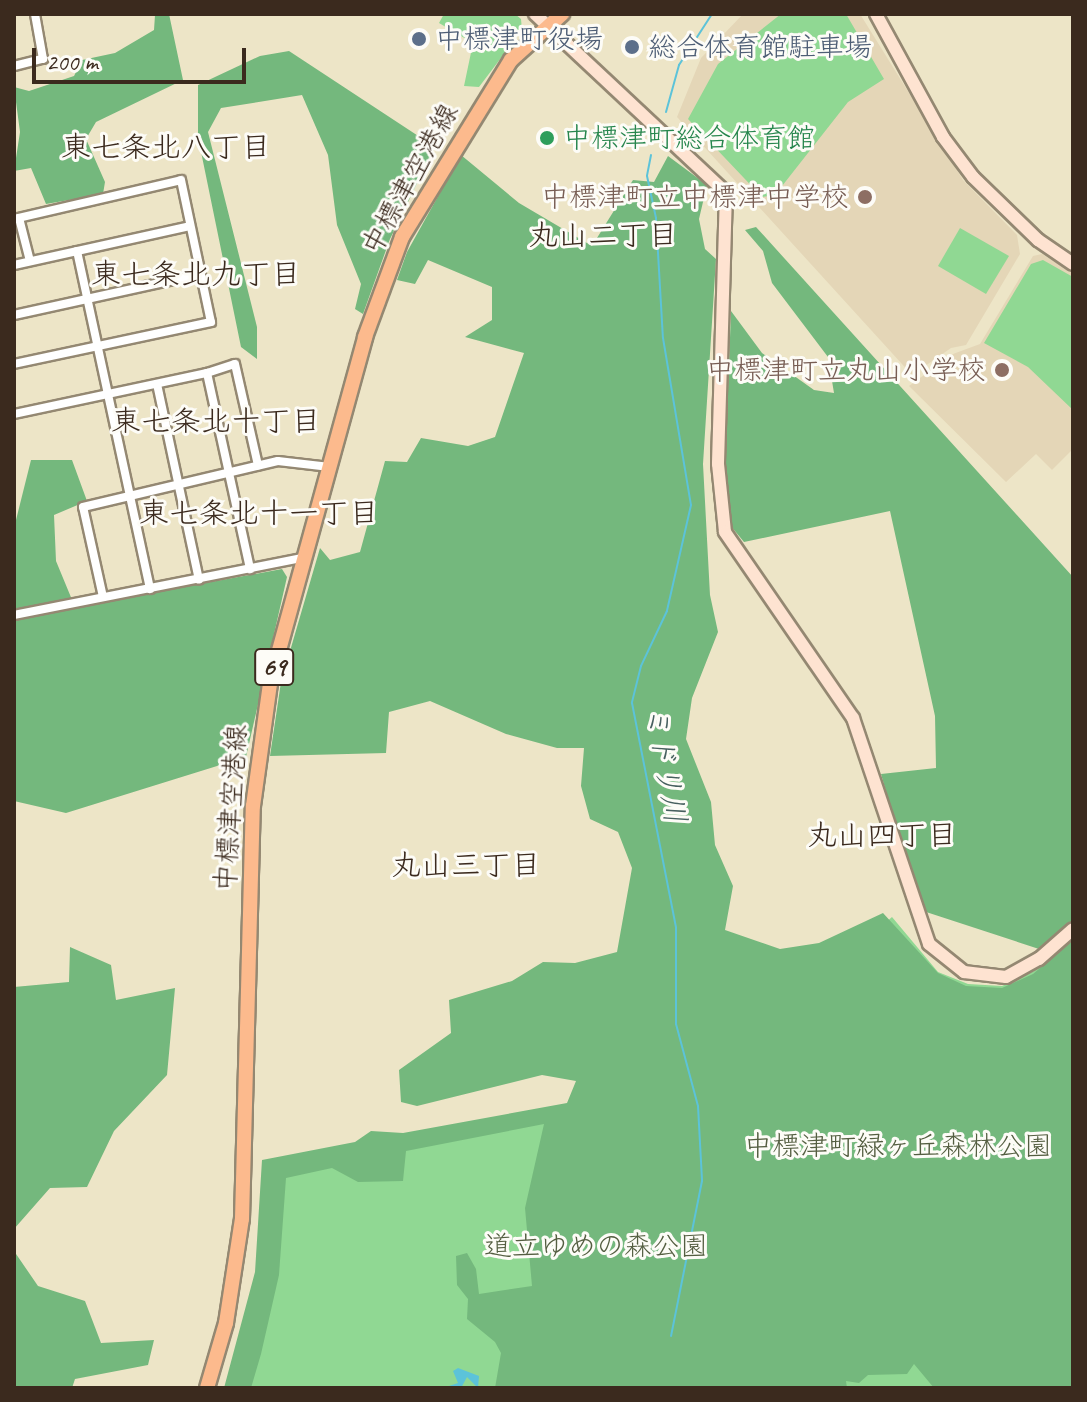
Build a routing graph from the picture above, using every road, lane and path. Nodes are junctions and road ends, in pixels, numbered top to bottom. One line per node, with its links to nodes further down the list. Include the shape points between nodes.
1 (35, 14): 5 (street, via 43,59)
2 (562, 14): 4 (main road, 中標津空港線 / 69)
3 (876, 14): 10 (street, via 943,137 973,177 1038,240)
4 (540, 19): 22 (main road, 中標津空港線 / 69, via 402,237 365,337); 32 (street, via 726,193 718,464 725,532 853,718 881,792 919,924 935,951 964,972 1006,977 1039,959)
5 (14, 66)
6 (17, 218): 7 (street, via 181,180); 9 (street)
7 (190, 226): 8 (street); 12 (street)
8 (77, 251): 9 (street); 13 (street)
9 (30, 261): 11 (street)
10 (1073, 264)
11 (14, 265)
12 (201, 274): 13 (street); 15 (street, via 211,322)
13 (88, 299): 14 (street); 15 (street)
14 (14, 315)
15 (98, 346): 16 (street); 19 (street)
16 (14, 364)
17 (207, 373): 18 (street); 21 (street, via 235,364); 23 (street)
18 (157, 384): 19 (street); 24 (street)
19 (108, 394): 20 (street); 25 (street)
20 (14, 414)
21 (258, 465): 22 (street, via 278,461); 23 (street)
22 (330, 467): 26 (main road, 中標津空港線 / 69)
23 (228, 473): 24 (street); 27 (street)
24 (177, 484): 25 (street); 28 (street)
25 (130, 496): 29 (street); 30 (street, via 83,507)
26 (303, 558): 27 (street); 33 (main road, 中標津空港線 / 69, via 255,761 242,1219 226,1323)
27 (250, 569): 28 (street)
28 (199, 580): 29 (street)
29 (150, 589): 30 (street)
30 (103, 597): 31 (street)
31 (14, 615)
32 (1073, 929)
33 (207, 1388)

